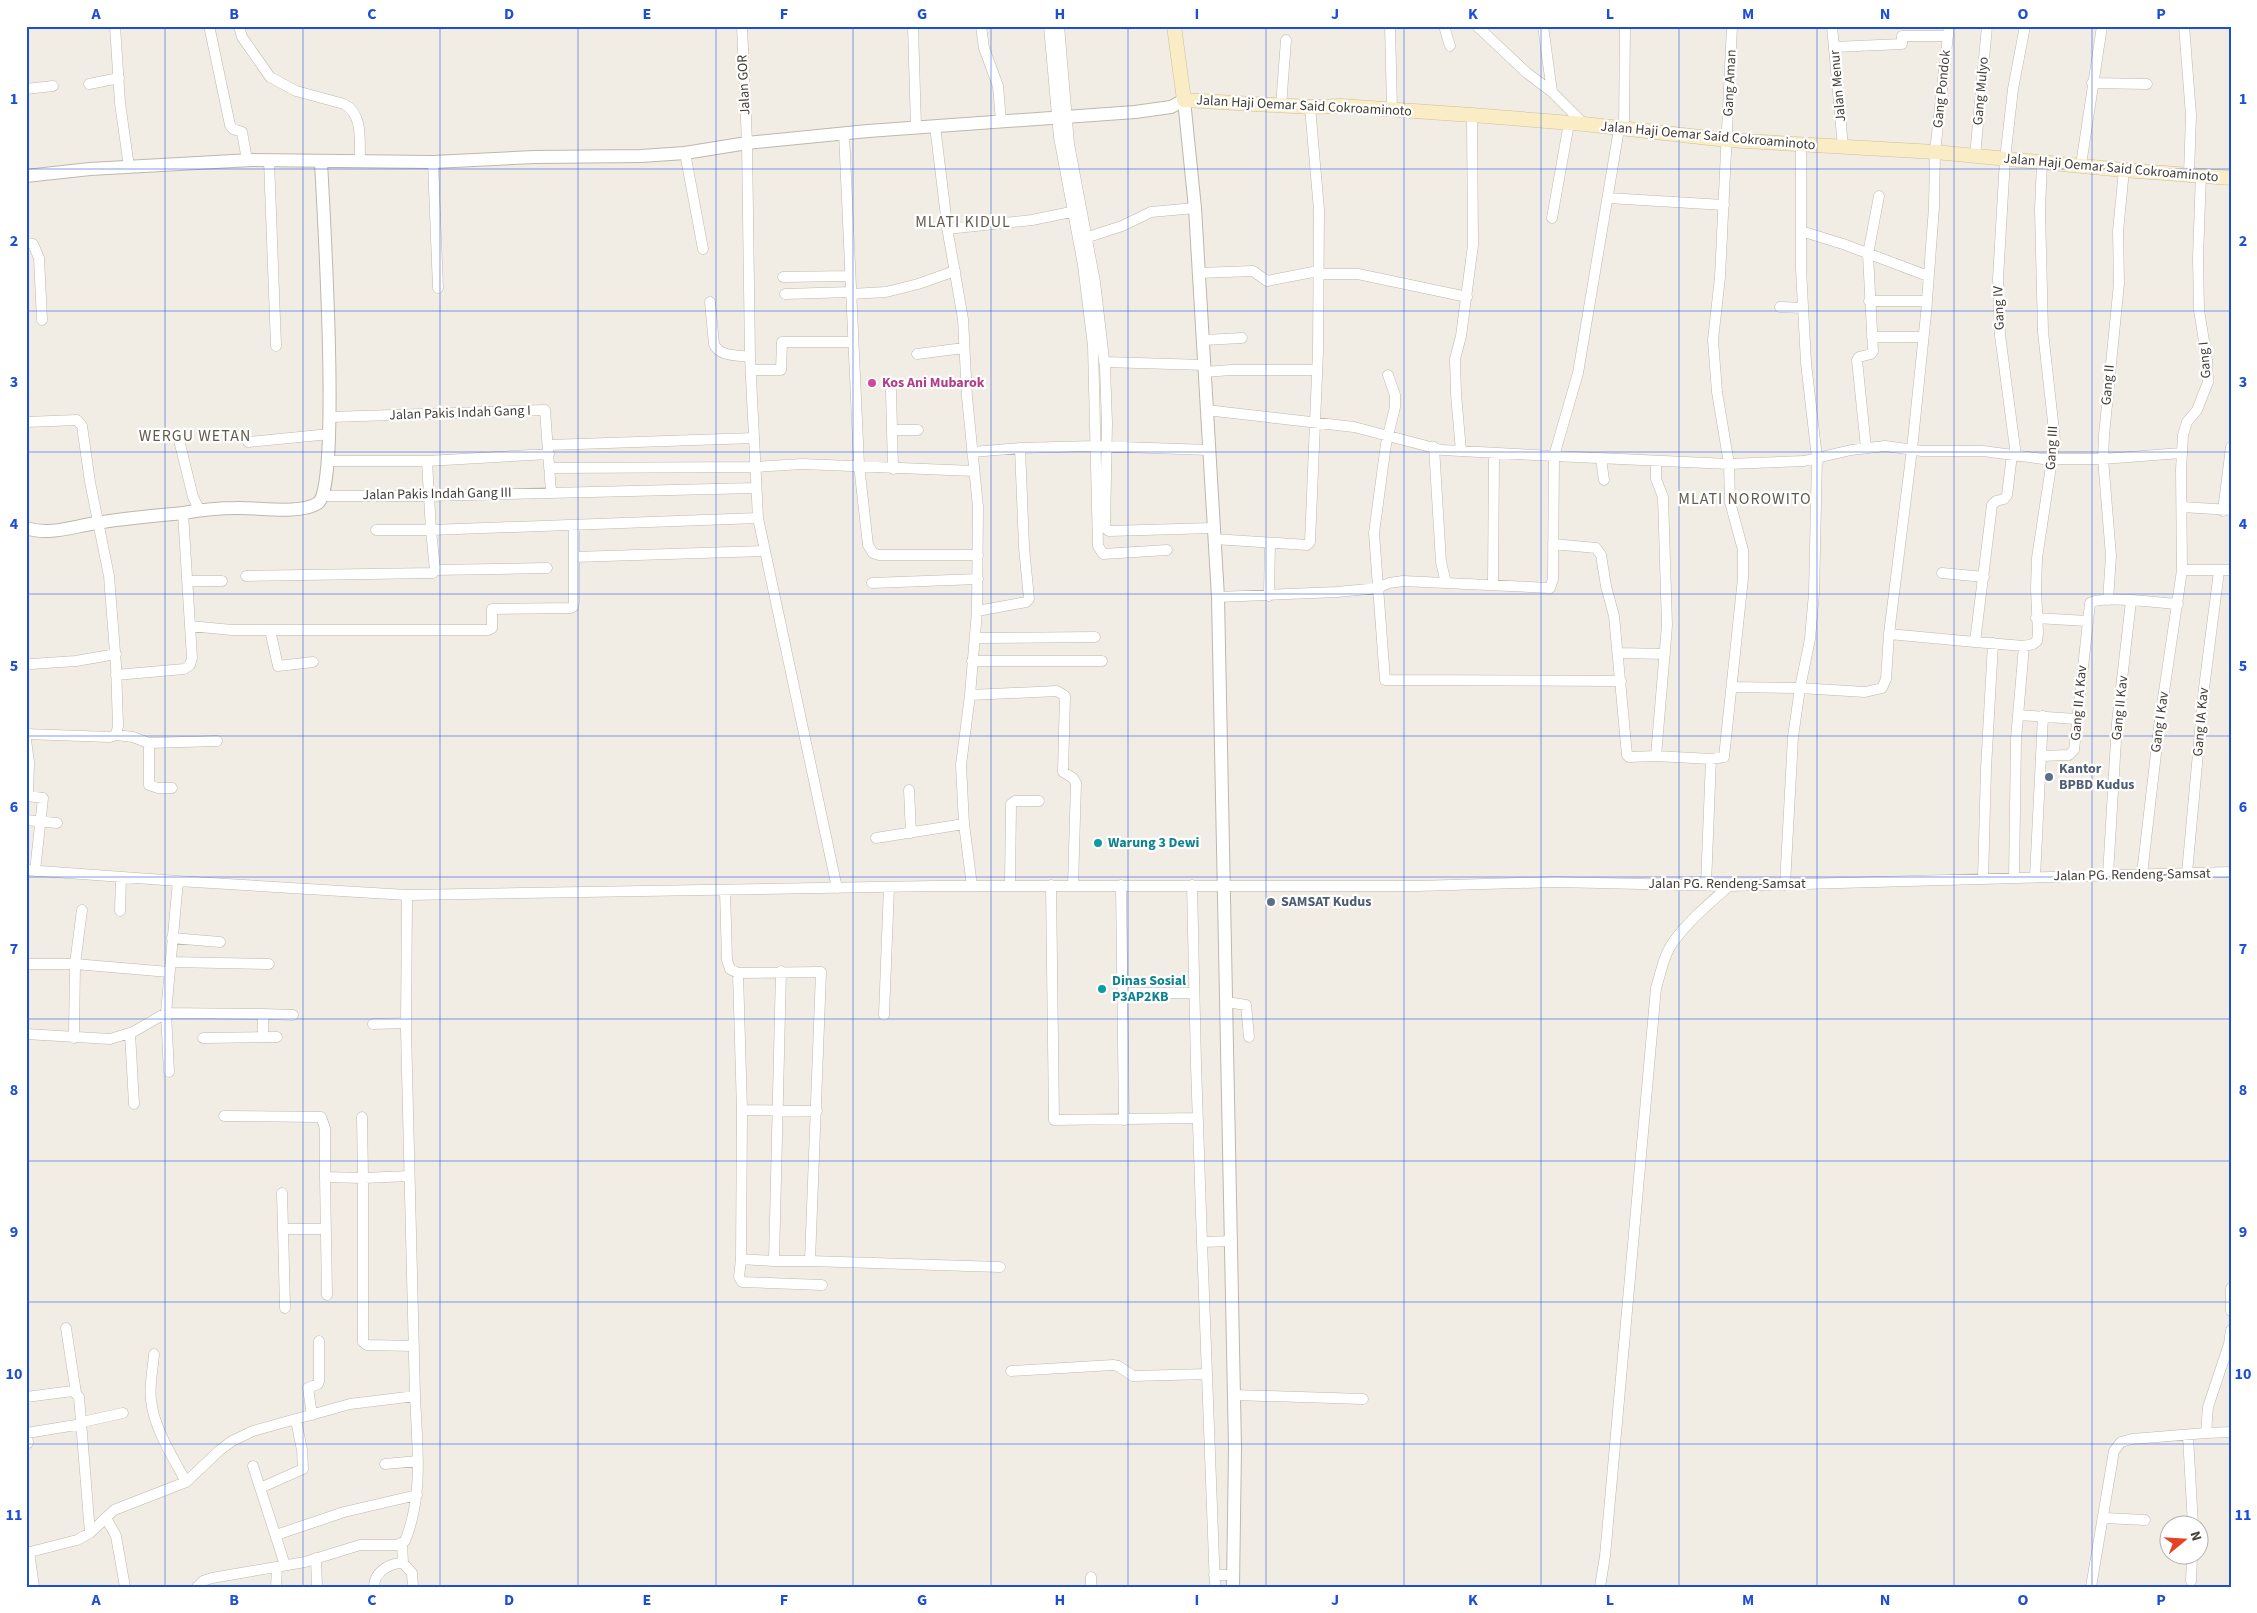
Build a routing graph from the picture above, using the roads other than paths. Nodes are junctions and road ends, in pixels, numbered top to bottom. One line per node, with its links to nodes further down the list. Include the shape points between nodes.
1 (115, 26): 25 (street)
2 (239, 26): 55 (street, via 242,37 270,77 296,92 351,108 358,120)
3 (742, 26): 46 (street, Jalan GOR)
4 (913, 26): 42 (street)
5 (981, 26): 38 (street, via 984,48 998,86)
6 (1049, 26): 37 (street)
7 (1059, 26): 37 (street)
8 (1174, 26): 32 (main road)
9 (1390, 26): 35 (street)
10 (1444, 26): 23 (street)
11 (1477, 26): 31 (street)
12 (1543, 26): 31 (street)
13 (1625, 26): 43 (street)
14 (1732, 26): 45 (street, Gang Aman)
15 (1832, 26): 24 (street, Jalan Menur)
16 (1986, 26): 51 (street, Gang Mulyo)
17 (2025, 26): 52 (street, Gang IV)
18 (2102, 26): 26 (street)
19 (2184, 26): 62 (street, Gang I)
20 (210, 30): 53 (street, via 230,125 242,132)
21 (1948, 31): 24 (street, via 1902,36 1902,44); 49 (street, Gang Pondok)
22 (1286, 40): 33 (street)
23 (1450, 46)
24 (1834, 47): 48 (street, Jalan Menur)
25 (119, 78): 27 (street); 60 (street)
26 (2092, 83): 28 (street); 59 (street)
27 (89, 84)
28 (2147, 84)
29 (53, 86): 30 (street)
30 (26, 88)
31 (1552, 92): 40 (street)
32 (1189, 100): 33 (main road, Jalan Haji Oemar Said Cokroaminoto); 37 (street, via 1135,112); 68 (street)
33 (1282, 106): 34 (main road, Jalan Haji Oemar Said Cokroaminoto)
34 (1310, 107): 35 (main road, Jalan Haji Oemar Said Cokroaminoto); 78 (street, via 1319,210)
35 (1392, 110): 36 (main road, Jalan Haji Oemar Said Cokroaminoto)
36 (1472, 115): 39 (main road, Jalan Haji Oemar Said Cokroaminoto); 86 (street, via 1473,245)
37 (1062, 117): 38 (street); 69 (street); 73 (street)
38 (1001, 121): 41 (street)
39 (1569, 124): 40 (main road, Jalan Haji Oemar Said Cokroaminoto); 70 (street)
40 (1584, 124): 43 (main road, Jalan Haji Oemar Said Cokroaminoto)
41 (934, 126): 42 (street); 71 (street)
42 (916, 127): 44 (street)
43 (1622, 129): 45 (main road, Jalan Haji Oemar Said Cokroaminoto); 66 (street)
44 (844, 133): 46 (street); 80 (street)
45 (1727, 140): 47 (main road, Jalan Haji Oemar Said Cokroaminoto); 67 (street, Gang Aman)
46 (747, 144): 50 (street); 101 (street, Jalan GOR)
47 (1801, 145): 48 (main road, Jalan Haji Oemar Said Cokroaminoto); 72 (street)
48 (1843, 147): 49 (main road, Jalan Haji Oemar Said Cokroaminoto)
49 (1935, 152): 51 (main road, Jalan Haji Oemar Said Cokroaminoto); 81 (street, Gang Pondok)
50 (685, 153): 57 (street); 75 (street)
51 (1976, 156): 52 (main road, Jalan Haji Oemar Said Cokroaminoto)
52 (2005, 159): 58 (main road, Jalan Haji Oemar Said Cokroaminoto); 131 (street, Gang IV, via 1998,307)
53 (247, 160): 54 (street); 60 (street)
54 (269, 160): 56 (street); 98 (street)
55 (360, 161): 56 (street); 57 (street)
56 (321, 162): 109 (street)
57 (433, 162): 83 (street)
58 (2042, 162): 59 (main road, Jalan Haji Oemar Said Cokroaminoto); 135 (street, Gang III, via 2043,332 2055,425)
59 (2081, 165): 61 (main road, Jalan Haji Oemar Said Cokroaminoto)
60 (128, 167): 63 (street)
61 (2124, 170): 62 (main road, Jalan Haji Oemar Said Cokroaminoto); 136 (street, Gang II, via 2118,231 2119,283 2107,386)
62 (2195, 174): 64 (main road, Jalan Haji Oemar Said Cokroaminoto); 129 (street, Gang I, via 2199,310 2208,382 2197,410 2187,422)
63 (26, 176)
64 (2231, 178)
65 (1879, 196): 76 (street)
66 (1608, 198): 67 (street); 132 (street, via 1578,373)
67 (1724, 205): 140 (street, Gang Aman, via 1713,340 1716,383)
68 (1196, 208): 73 (street, via 1144,214 1122,226); 79 (street)
69 (1071, 212): 71 (street, via 1032,220); 73 (street)
70 (1552, 218)
71 (947, 229): 77 (street)
72 (1801, 231): 76 (street); 91 (street)
73 (1082, 239): 102 (street, via 1095,282); 119 (street)
74 (32, 246): 92 (street, via 39,266)
75 (703, 249)
76 (1868, 254): 81 (street); 87 (street)
77 (955, 271): 84 (street, via 886,292); 99 (street)
78 (1318, 272): 79 (street, via 1267,282 1253,271); 86 (street, via 1358,274); 105 (street)
79 (1199, 274): 96 (street)
80 (850, 276): 82 (street); 84 (street)
81 (1928, 276): 88 (street, Gang Pondok)
82 (783, 277)
83 (438, 288)
84 (851, 293): 85 (street); 97 (street)
85 (785, 294)
86 (1467, 297): 127 (street, via 1455,359)
87 (1870, 301): 88 (street); 93 (street)
88 (1927, 301): 94 (street, Gang Pondok)
89 (710, 302): 101 (street, via 716,349 722,353)
90 (1780, 307): 91 (street)
91 (1803, 308): 133 (street)
92 (42, 320)
93 (1872, 337): 94 (street); 122 (street, via 1872,353 1857,360)
94 (1923, 337): 123 (street, Gang Pondok)
95 (1242, 338): 96 (street)
96 (1204, 340): 103 (street)
97 (853, 342): 104 (street, via 782,342 781,370); 141 (street)
98 (276, 346)
99 (964, 348): 100 (street); 128 (street)
100 (916, 354)
101 (750, 357): 104 (street, Jalan GOR)
102 (1104, 362): 103 (street); 119 (street)
103 (1205, 369): 105 (street); 108 (street)
104 (751, 370): 117 (street, Jalan GOR)
105 (1317, 370): 111 (street)
106 (1388, 375): 115 (street, via 1396,400)
107 (891, 391): 112 (street)
108 (1206, 410): 111 (street); 125 (street)
109 (330, 417): 114 (street); 124 (street, Jalan Pakis Indah Gang I, via 544,410 547,412)
110 (26, 422): 156 (street, via 80,422)
111 (1314, 423): 115 (street); 162 (street, via 1310,542 1307,545)
112 (892, 430): 113 (street); 144 (street)
113 (918, 430)
114 (330, 434): 118 (street); 138 (street)
115 (1388, 435): 120 (street); 182 (street, via 1375,525)
116 (178, 436): 153 (street, via 193,497)
117 (754, 438): 124 (street); 142 (street, Jalan GOR)
118 (248, 442)
119 (1100, 446): 121 (street); 125 (street); 161 (street, via 1107,530); 164 (street, via 1100,552 1123,554)
120 (1434, 447): 127 (street); 180 (street, via 1441,562)
121 (1020, 448): 128 (street); 188 (street, via 1029,599)
122 (1866, 448): 123 (street); 133 (street)
123 (1912, 449): 131 (street); 193 (street, Gang Pondok)
124 (549, 450): 137 (street); 143 (street)
125 (1209, 450): 161 (street)
126 (2230, 450): 152 (street)
127 (1461, 451): 130 (street)
128 (972, 452): 145 (street)
129 (2181, 453): 136 (street); 151 (street, Gang I)
130 (1494, 454): 132 (street); 181 (street)
131 (2014, 455): 135 (street); 175 (street, Gang IV, via 2007,495 1992,505)
132 (1554, 456): 134 (street); 163 (street)
133 (1817, 458): 140 (street); 209 (street, via 1814,593 1810,639)
134 (1601, 459): 139 (street); 146 (street)
135 (2053, 459): 136 (street); 189 (street, Gang III, via 2037,558)
136 (2103, 459): 185 (street, Gang II, via 2111,556)
137 (427, 461): 138 (street); 150 (street)
138 (328, 462): 149 (street)
139 (1656, 462): 140 (street); 201 (street, via 1656,479 1663,497)
140 (1730, 464): 208 (street, Gang Aman, via 1730,502 1743,550)
141 (859, 465): 142 (street); 144 (street); 166 (street, via 868,545 873,553)
142 (755, 467): 143 (street); 147 (street, Jalan GOR)
143 (549, 468): 148 (street)
144 (893, 469): 145 (street)
145 (974, 470): 166 (street)
146 (1604, 480)
147 (755, 488): 148 (street, Jalan Pakis Indah Gang III); 155 (street, Jalan GOR)
148 (551, 492): 150 (street, Jalan Pakis Indah Gang III)
149 (324, 496): 150 (street, Jalan Pakis Indah Gang III); 153 (street, via 320,502 303,508)
150 (427, 496): 160 (street)
151 (2182, 507): 152 (street); 170 (street, Gang I)
152 (2227, 510)
153 (200, 511): 154 (street)
154 (183, 513): 156 (street); 177 (street)
155 (758, 518): 157 (street); 165 (street, Jalan GOR)
156 (98, 522): 158 (street, via 49,531); 200 (street, via 109,576)
157 (574, 525): 160 (street); 167 (street)
158 (26, 528)
159 (376, 530): 160 (street)
160 (431, 530): 169 (street)
161 (1214, 534): 162 (street); 184 (street)
162 (1270, 543): 183 (street)
163 (1553, 544): 181 (street, via 1552,587); 199 (street, via 1599,551 1613,609)
164 (1167, 550)
165 (765, 551): 167 (street); 252 (street, Jalan GOR)
166 (978, 555): 176 (street)
167 (574, 557): 192 (street, via 572,608 492,609 492,628 488,630)
168 (547, 568): 169 (street)
169 (435, 570): 174 (street, via 432,573)
170 (2182, 570): 172 (street); 187 (street, Gang I Kav)
171 (2231, 570): 172 (street)
172 (2218, 571): 233 (street, Gang IA Kav)
173 (1942, 573): 175 (street)
174 (246, 576)
175 (1984, 577): 196 (street, Gang IV)
176 (978, 579): 179 (street); 188 (street)
177 (187, 581): 178 (street); 191 (street)
178 (222, 581)
179 (872, 583)
180 (1446, 583): 181 (street); 182 (street, via 1403,581)
181 (1493, 584)
182 (1378, 588): 183 (street); 207 (street, via 1386,681)
183 (1269, 596): 184 (street)
184 (1218, 597): 245 (street)
185 (2108, 600): 186 (street); 190 (street, Gang II A Kav, via 2090,603)
186 (2132, 601): 187 (street); 235 (street, Gang II Kav, via 2117,723)
187 (2178, 604): 234 (street, Gang I Kav, via 2160,719)
188 (977, 611): 195 (street)
189 (2036, 618): 190 (street); 198 (street, Gang III, via 2036,641)
190 (2087, 621): 213 (street, Gang II A Kav)
191 (190, 626): 192 (street); 206 (street, via 192,658 188,667)
192 (270, 630): 204 (street, via 278,666)
193 (1890, 634): 196 (street); 209 (street, Gang Pondok, via 1886,679 1882,688 1865,692)
194 (1095, 637): 195 (street)
195 (975, 638): 203 (street)
196 (1975, 642): 197 (street)
197 (1994, 643): 198 (street); 239 (street)
198 (2024, 646): 211 (street)
199 (1618, 653): 201 (street); 207 (street)
200 (116, 654): 205 (street); 206 (street)
201 (1665, 654): 219 (street)
202 (1102, 660): 203 (street)
203 (972, 661): 210 (street)
204 (313, 662)
205 (31, 664)
206 (116, 675): 215 (street)
207 (1621, 681): 219 (street, via 1627,756)
208 (1733, 687): 209 (street); 221 (street, Gang Aman, via 1724,757)
209 (1800, 688): 247 (street, via 1793,737)
210 (970, 695): 228 (street, via 961,765); 242 (street, via 1057,691 1065,696 1063,772 1076,783)
211 (2018, 715): 212 (street); 238 (street)
212 (2043, 716): 213 (street); 220 (street)
213 (2076, 718): 220 (street, Gang II A Kav, via 2073,752)
214 (26, 734): 215 (street, via 90,738)
215 (116, 735): 218 (street)
216 (26, 740): 226 (street, via 28,796 43,798)
217 (217, 741): 218 (street)
218 (149, 743): 222 (street, via 149,785)
219 (1656, 756): 221 (street)
220 (2041, 756): 237 (street)
221 (1710, 759): 246 (street)
222 (172, 788)
223 (909, 790): 229 (street)
224 (1039, 801): 249 (street, via 1011,804)
225 (26, 820): 226 (street)
226 (40, 821): 227 (street); 231 (street)
227 (57, 823)
228 (964, 824): 229 (street); 248 (street)
229 (910, 833): 230 (street)
230 (876, 838)
231 (30, 871): 236 (street, Jalan PG. Rendeng-Samsat)
232 (2231, 872): 233 (street, Jalan PG. Rendeng-Samsat)
233 (2187, 873): 234 (street, Jalan PG. Rendeng-Samsat)
234 (2142, 874): 235 (street, Jalan PG. Rendeng-Samsat)
235 (2108, 875): 237 (street, Jalan PG. Rendeng-Samsat)
236 (121, 877): 240 (street, Jalan PG. Rendeng-Samsat); 256 (street)
237 (2035, 877): 238 (street, Jalan PG. Rendeng-Samsat)
238 (2014, 878): 239 (street, Jalan PG. Rendeng-Samsat)
239 (1982, 879): 247 (street, Jalan PG. Rendeng-Samsat)
240 (178, 881): 254 (street, Jalan PG. Rendeng-Samsat); 257 (street)
241 (1051, 885): 242 (street, Jalan PG. Rendeng-Samsat); 249 (street, Jalan PG. Rendeng-Samsat); 289 (street, via 1054,1120)
242 (1073, 885): 243 (street, Jalan PG. Rendeng-Samsat)
243 (1121, 885): 244 (street, Jalan PG. Rendeng-Samsat); 265 (street)
244 (1195, 885): 245 (street, Jalan PG. Rendeng-Samsat); 266 (street)
245 (1217, 885): 246 (street, Jalan PG. Rendeng-Samsat, via 1418,886 1554,882); 267 (street)
246 (1706, 885): 250 (street, Jalan PG. Rendeng-Samsat)
247 (1785, 885): 250 (street, Jalan PG. Rendeng-Samsat)
248 (972, 886): 249 (street, Jalan PG. Rendeng-Samsat); 251 (street, Jalan PG. Rendeng-Samsat)
249 (1010, 886)
250 (1729, 886): 355 (street, via 1673,942 1656,988)
251 (889, 887): 252 (street, Jalan PG. Rendeng-Samsat); 271 (street)
252 (837, 888): 253 (street, Jalan PG. Rendeng-Samsat)
253 (725, 890): 254 (street, Jalan PG. Rendeng-Samsat); 264 (street, via 728,966)
254 (407, 895): 272 (street)
255 (82, 910): 260 (street)
256 (120, 911)
257 (172, 938): 258 (street); 262 (street)
258 (220, 942)
259 (26, 964): 260 (street)
260 (74, 964): 262 (street); 279 (street)
261 (269, 964): 262 (street)
262 (170, 967): 268 (street)
263 (781, 971): 264 (street); 284 (street); 285 (street, via 821,972)
264 (738, 972): 283 (street)
265 (1122, 993): 266 (street); 289 (street)
266 (1194, 993): 288 (street)
267 (1231, 1002): 278 (street, via 1244,1003 1247,1007); 296 (street)
268 (166, 1013): 269 (street); 274 (street); 281 (street)
269 (263, 1014): 270 (street); 276 (street)
270 (293, 1015)
271 (884, 1015)
272 (406, 1023): 273 (street); 290 (street)
273 (373, 1024)
274 (130, 1033): 279 (street, via 110,1040); 282 (street)
275 (26, 1034): 279 (street)
276 (263, 1037): 277 (street); 280 (street)
277 (277, 1037)
278 (1249, 1037)
279 (74, 1038)
280 (203, 1038)
281 (169, 1072)
282 (134, 1104)
283 (742, 1110): 284 (street); 297 (street)
284 (779, 1110): 285 (street); 298 (street)
285 (816, 1111): 299 (street)
286 (224, 1116): 291 (street, via 321,1117 326,1128)
287 (362, 1117): 292 (street)
288 (1197, 1118): 289 (street); 296 (street)
289 (1124, 1120)
290 (409, 1176): 292 (street); 309 (street)
291 (326, 1177): 292 (street); 295 (street)
292 (363, 1178): 309 (street, via 362,1342 367,1345)
293 (282, 1193): 294 (street)
294 (283, 1229): 295 (street); 304 (street)
295 (326, 1229): 303 (street)
296 (1216, 1242): 312 (street); 314 (street)
297 (741, 1259): 298 (street); 301 (street, via 739,1277 742,1282)
298 (774, 1261): 299 (street)
299 (810, 1261): 300 (street)
300 (1000, 1268)
301 (822, 1285)
302 (2231, 1288): 305 (street)
303 (327, 1294)
304 (285, 1308)
305 (2231, 1311)
306 (66, 1328): 313 (street)
307 (2230, 1336): 323 (street, via 2208,1407)
308 (319, 1341): 319 (street, via 319,1381 308,1388)
309 (414, 1346): 315 (street)
310 (154, 1354): 329 (street, via 153,1410)
311 (1011, 1371): 312 (street, via 1113,1365 1133,1376)
312 (1207, 1374): 344 (street)
313 (76, 1393): 316 (street); 321 (street)
314 (1234, 1395): 317 (street); 346 (street)
315 (415, 1396): 319 (street, via 350,1404); 326 (street)
316 (26, 1397)
317 (1363, 1399)
318 (123, 1413): 321 (street)
319 (312, 1415): 320 (street)
320 (296, 1420): 329 (street, via 253,1431 232,1441); 330 (street, via 303,1469)
321 (82, 1423): 324 (street); 336 (street)
322 (2231, 1432): 323 (street)
323 (2206, 1433): 325 (street)
324 (26, 1434)
325 (2188, 1436): 332 (street); 334 (street, via 2121,1442 2114,1451)
326 (418, 1461): 327 (street); 331 (street)
327 (385, 1464)
328 (252, 1466): 330 (street)
329 (186, 1482): 333 (street, via 119,1508)
330 (260, 1488): 337 (street)
331 (417, 1495): 337 (street, via 344,1512); 338 (street, via 409,1531)
332 (2192, 1516)
333 (106, 1518): 336 (street); 348 (street, via 116,1536)
334 (2104, 1518): 335 (street); 356 (street)
335 (2145, 1520)
336 (90, 1533): 339 (street, via 69,1543)
337 (276, 1535): 342 (street)
338 (402, 1543): 340 (street, via 360,1545); 341 (street)
339 (28, 1553): 347 (street)
340 (316, 1558): 342 (street); 351 (street)
341 (403, 1563): 352 (street, via 378,1572); 353 (street, via 412,1573)
342 (281, 1566): 349 (street, via 212,1578); 350 (street)
343 (2191, 1566): 345 (street)
344 (1214, 1575): 346 (street); 354 (street)
345 (2190, 1580)
346 (1233, 1581)
347 (34, 1587)
348 (124, 1587)
349 (197, 1587)
350 (276, 1587)
351 (318, 1587)
352 (374, 1587)
353 (413, 1587)
354 (1215, 1587)
355 (1600, 1587)
356 (2091, 1587)

